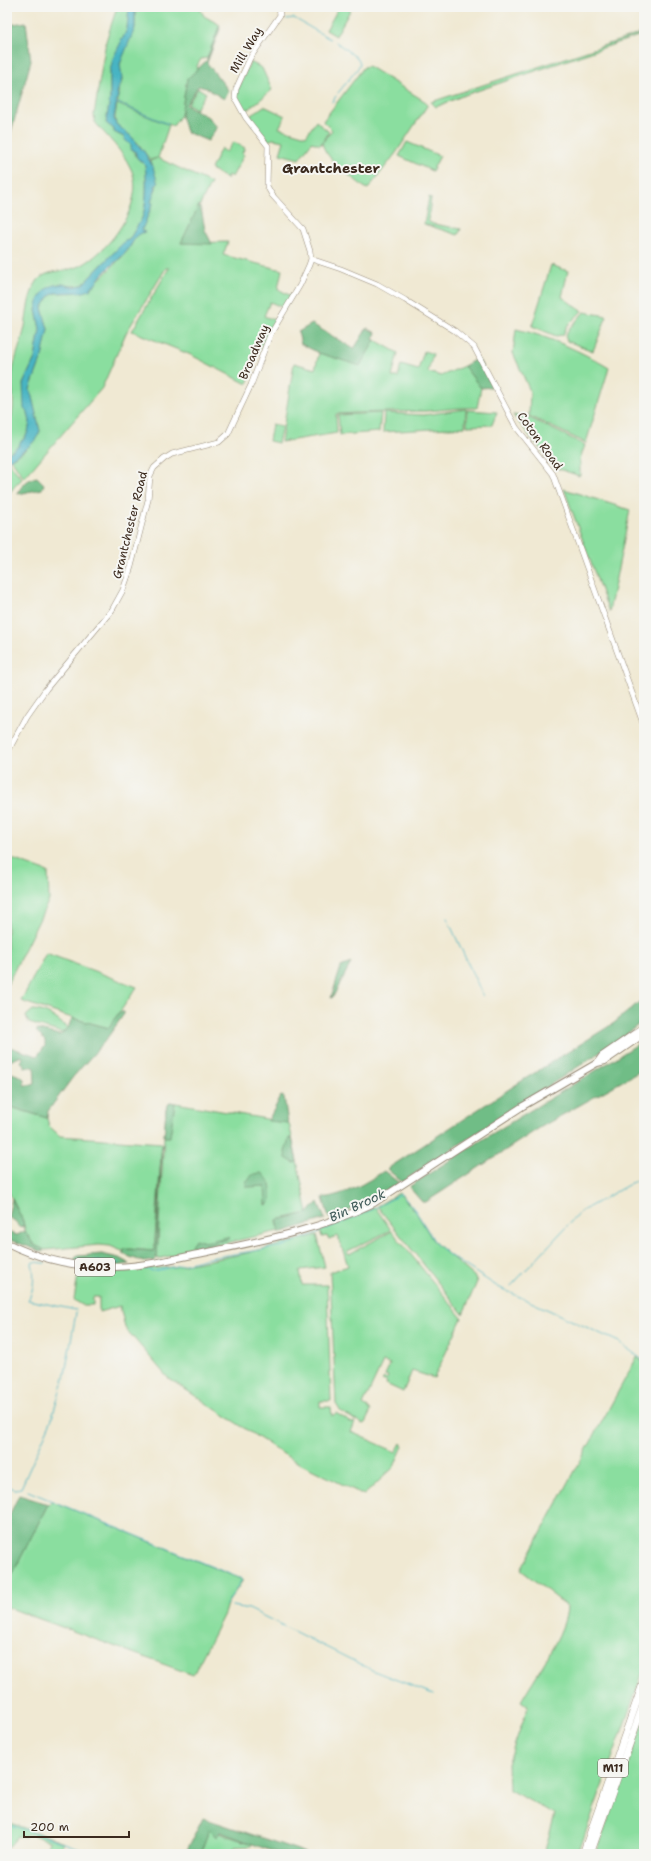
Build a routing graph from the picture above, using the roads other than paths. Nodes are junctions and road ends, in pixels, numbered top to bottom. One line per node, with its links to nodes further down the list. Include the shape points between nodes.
1 (279, 7): 2 (street, Mill Way, via 280,14 240,79 235,98 268,146 267,186 303,229)
2 (310, 259): 3 (street, Broadway, via 300,285 270,336 233,426 225,438); 4 (street, Coton Road, via 377,284 455,331 474,346 516,427 553,474)
3 (209, 445): 5 (street, Grantchester Road, via 172,454 154,468 150,476 148,500 131,568 123,590 112,610 46,689 27,716)
4 (644, 726)
5 (7, 753)
6 (644, 1027): 8 (main road, A603, via 602,1056)
7 (644, 1034): 8 (main road, A603, via 605,1061)
8 (597, 1063): 9 (main road, A603, via 517,1110 374,1203 328,1223 250,1243 135,1266 96,1267 66,1263 44,1258)
9 (7, 1243)
10 (644, 1681): 12 (highway, M11)
11 (644, 1703): 13 (highway, M11)
12 (583, 1854)
13 (590, 1854)

